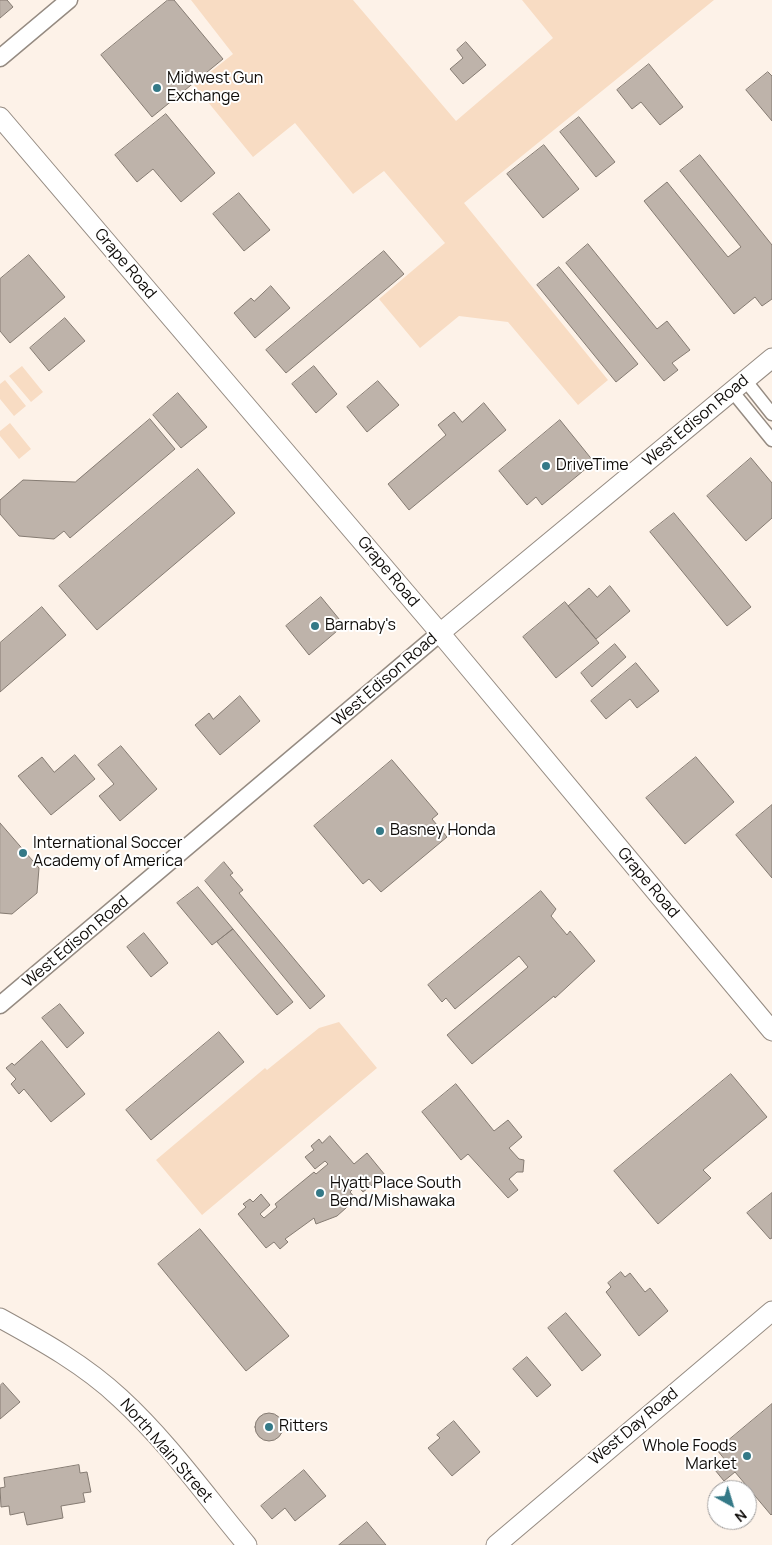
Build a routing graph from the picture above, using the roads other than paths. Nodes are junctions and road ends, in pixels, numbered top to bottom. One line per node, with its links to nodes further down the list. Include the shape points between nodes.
1 (69, 0): 2 (street)
2 (0, 58)
3 (0, 117): 8 (main road, Grape Road)
4 (772, 358): 5 (main road, West Edison Road)
5 (738, 386): 6 (street); 7 (street); 8 (main road, West Edison Road)
6 (772, 414)
7 (772, 440)
8 (440, 633): 9 (street, West Edison Road); 10 (main road, Grape Road)
9 (0, 1005)
10 (772, 1031)
11 (772, 1311): 14 (main road, West Day Road)
12 (0, 1318): 13 (main road, North Main Street, via 58,1351 119,1397 155,1434)
13 (247, 1545)
14 (496, 1545)

